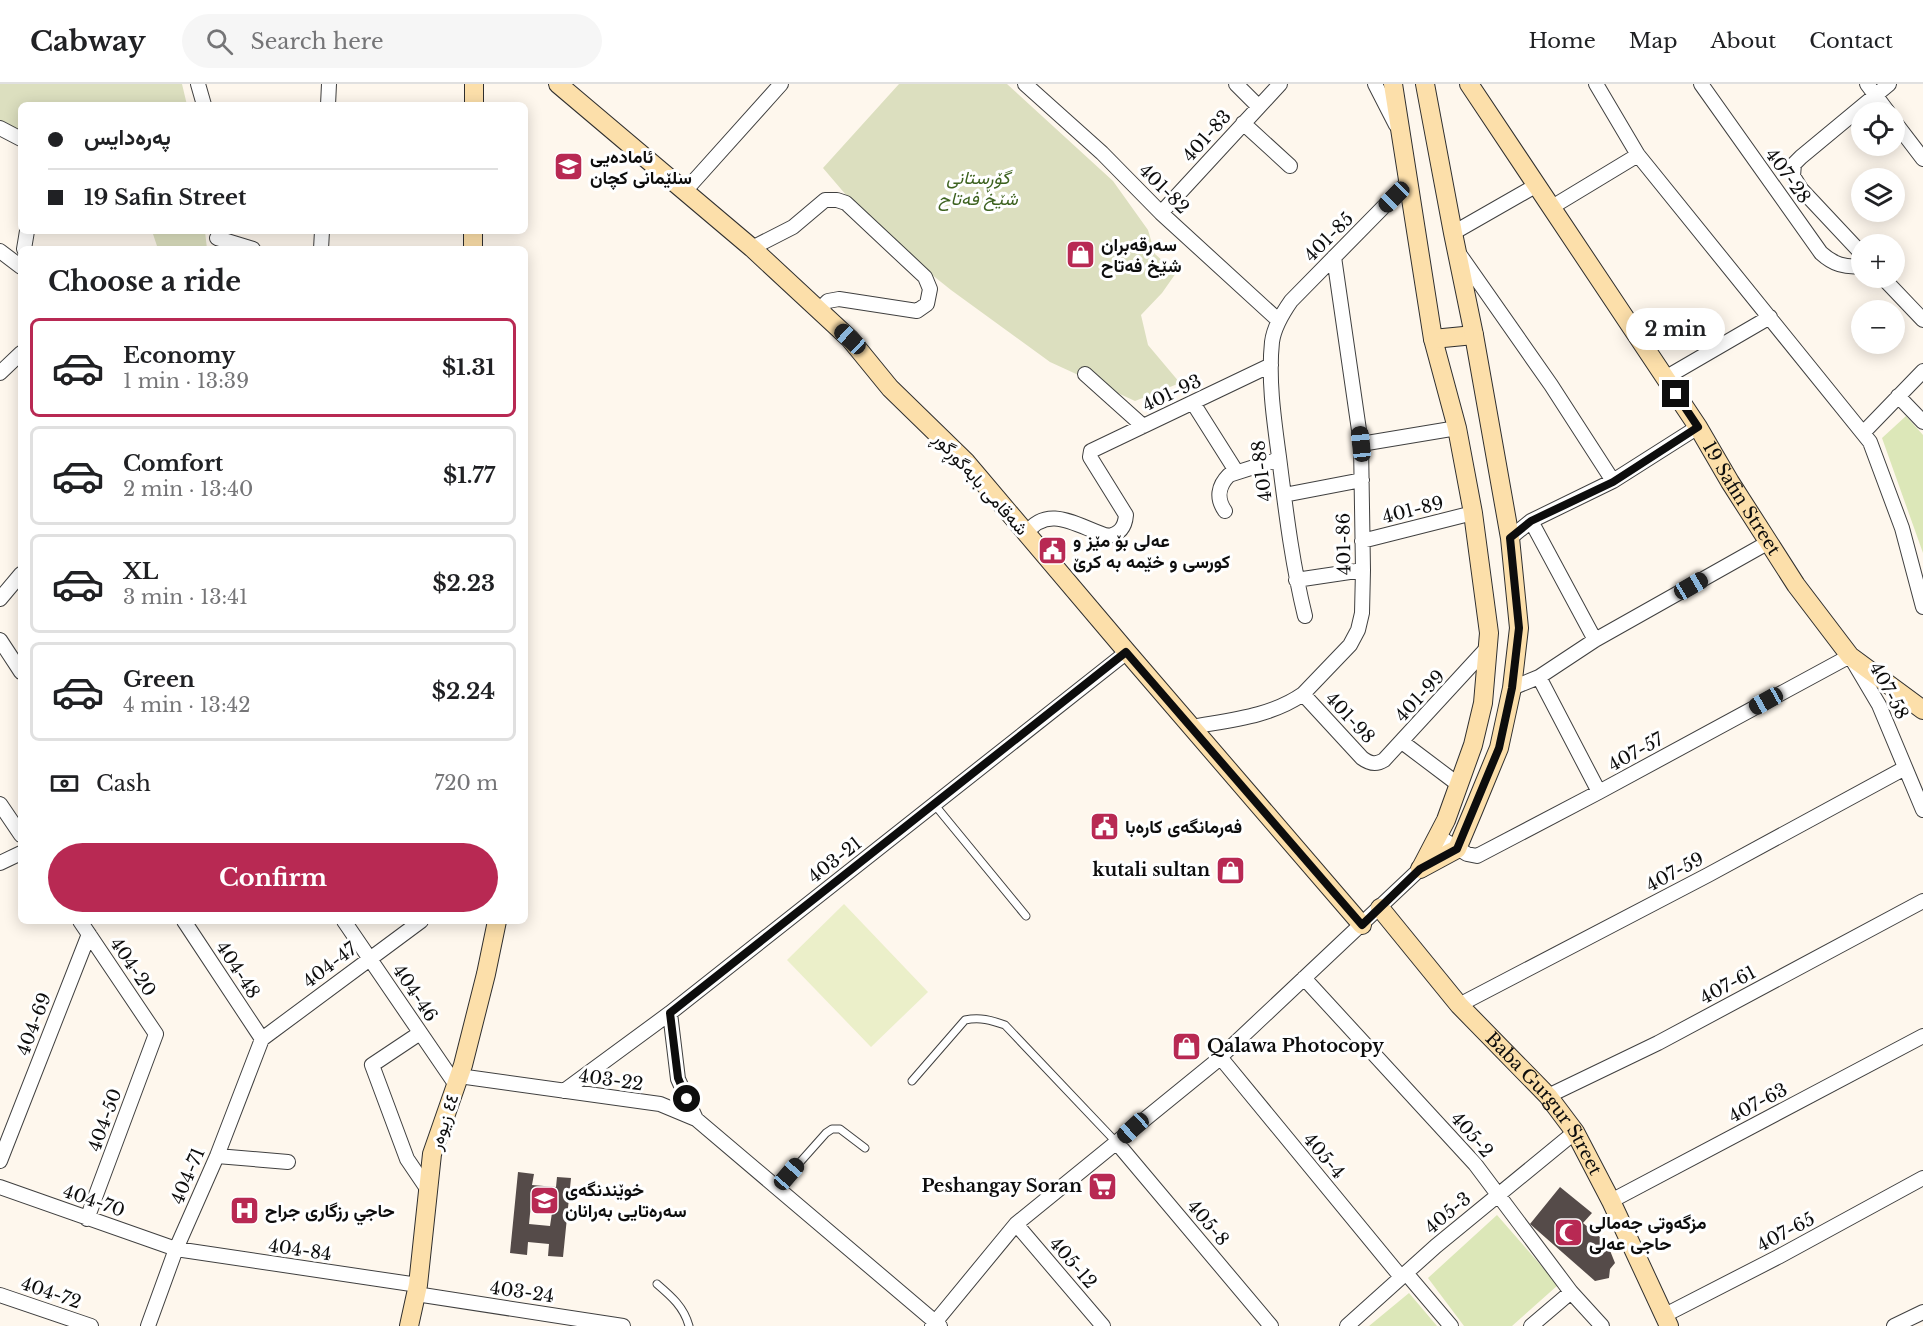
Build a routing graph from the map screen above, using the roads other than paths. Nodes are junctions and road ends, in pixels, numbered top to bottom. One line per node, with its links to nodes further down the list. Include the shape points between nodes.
1 (198, 84): 17 (street)
2 (328, 84): 18 (street)
3 (474, 84): 19 (street)
4 (558, 84): 32 (street, شەقامی بابەگوڕگوڕ)
5 (781, 84): 32 (street)
6 (1025, 84): 34 (street, 401-82)
7 (1236, 84): 21 (street)
8 (1280, 84): 21 (street, 401-83)
9 (1375, 84): 24 (street)
10 (1393, 84): 24 (street)
11 (1425, 84): 36 (street)
12 (1469, 84): 31 (street, 19 Safin Street)
13 (1596, 84): 27 (street)
14 (1701, 84): 43 (street, 407-28, via 1821,253 1836,264)
15 (1889, 84): 16 (street)
16 (1871, 90): 20 (street); 37 (street, via 1794,164 1793,176 1801,189)
17 (203, 102)
18 (328, 102)
19 (474, 102)
20 (1880, 102)
21 (1258, 106): 22 (street, 401-83)
22 (1243, 123): 29 (street); 34 (street, 401-83)
23 (0, 128): 26 (street)
24 (1400, 132): 30 (street)
25 (1905, 135): 28 (street)
26 (18, 137)
27 (1638, 155): 33 (street); 46 (street)
28 (1923, 159)
29 (1290, 166)
30 (1408, 182): 41 (street, 401-85); 50 (street)
31 (1538, 185): 33 (street, 19 Safin Street); 36 (street)
32 (685, 191): 39 (street, شەقامی بابەگوڕگوڕ)
33 (1552, 207): 56 (street, 19 Safin Street)
34 (1161, 213): 47 (street, 401-82)
35 (218, 239): 38 (street)
36 (1455, 242): 49 (street); 68 (street)
37 (1851, 242)
38 (242, 246)
39 (752, 248): 45 (street, شەقامی بابەگوڕگوڕ); 45 (street, via 793,227 825,200 837,200 846,203 925,277 930,289 927,304 917,311 839,300 828,301)
40 (0, 250): 42 (street)
41 (1334, 257): 47 (street, 401-85); 64 (street, 401-86)
42 (18, 263)
43 (1851, 266)
44 (1893, 288): 48 (street)
45 (819, 310): 73 (street, شەقامی بابەگوڕگوڕ, via 850,339 890,388 966,462)
46 (1770, 317): 56 (street); 63 (street)
47 (1278, 320): 52 (street, 401-88)
48 (1923, 320)
49 (1474, 335): 50 (street); 74 (street)
50 (1433, 339): 62 (street)
51 (18, 355): 53 (street)
52 (1271, 365): 58 (street, 401-93); 65 (street, 401-88)
53 (2, 367)
54 (1923, 370): 57 (street)
55 (1085, 374): 60 (street)
56 (1665, 378): 61 (street, 19 Safin Street)
57 (1898, 396): 59 (street); 63 (street)
58 (1193, 403): 60 (street, 401-93); 66 (street)
59 (1923, 422)
60 (1143, 426): 73 (street, 401-93, via 1090,453 1126,515 1121,531 1108,536 1054,517 1041,520)
61 (1698, 427): 68 (street); 76 (street, 19 Safin Street)
62 (1457, 428): 64 (street); 71 (street)
63 (1863, 433): 80 (street, via 1870,442 1902,528)
64 (1361, 444): 67 (street, 401-86)
65 (1279, 459): 66 (street); 69 (street, 401-88)
66 (1236, 471): 70 (street, via 1221,486 1220,499)
67 (1362, 480): 69 (street); 75 (street, 401-86)
68 (1613, 482): 72 (street)
69 (1284, 495): 79 (street, 401-88)
70 (1225, 511)
71 (1473, 513): 75 (street, 401-89); 86 (street)
72 (1531, 521): 74 (street); 85 (street)
73 (1026, 534): 87 (street, شەقامی بابەگوڕگوڕ)
74 (1510, 538): 91 (street, via 1519,628)
75 (1362, 542): 77 (street, 401-86)
76 (1769, 542): 85 (street); 88 (street, 19 Safin Street)
77 (1363, 570): 79 (street); 92 (street, 401-86, via 1362,614 1354,638)
78 (18, 578): 81 (street)
79 (1296, 580): 83 (street, 401-88)
80 (1921, 592): 82 (street)
81 (0, 599)
82 (1923, 607)
83 (1305, 616)
84 (0, 640): 89 (street)
85 (1594, 640): 90 (street)
86 (1488, 647): 95 (street, 401-99); 98 (street, via 1479,724)
87 (1126, 652): 94 (street, شەقامی بابەگوڕگوڕ); 101 (street, 403-21)
88 (1850, 656): 93 (street, 19 Safin Street); 97 (street, 407-58, via 1879,705); 99 (street, 407-57)
89 (18, 667)
90 (1539, 677): 91 (street); 99 (street)
91 (1512, 688): 105 (street, via 1499,748)
92 (1303, 694): 94 (street, 401-86, via 1273,710); 96 (street, 401-98, via 1362,758)
93 (1923, 710)
94 (1191, 727): 117 (street, شەقامی بابەگوڕگوڕ)
95 (1402, 742): 96 (street, 401-99, via 1384,760); 98 (street)
96 (1374, 764)
97 (1905, 768): 102 (street, 407-58); 121 (street, 407-59)
98 (1459, 786): 104 (street)
99 (1599, 792): 105 (street, 407-57, via 1477,856)
100 (0, 804): 103 (street)
101 (934, 804): 111 (lane); 122 (street, 403-21)
102 (1923, 810)
103 (18, 831)
104 (1439, 837): 105 (street, 407-57); 108 (street)
105 (1457, 849): 108 (street)
106 (18, 854): 107 (street)
107 (0, 863)
108 (1420, 869): 110 (street)
109 (1923, 901): 131 (street, 407-61, via 1658,1043)
110 (1380, 908): 117 (street); 121 (street, Baba Gurgur Street)
111 (1026, 916)
112 (82, 924): 118 (street, 404-20)
113 (186, 924): 126 (street, 404-48)
114 (346, 924): 119 (street, 404-46)
115 (417, 924): 119 (street, 404-47)
116 (496, 924): 128 (street, ٤٤ زیوەر)
117 (1362, 925): 120 (street)
118 (89, 934): 124 (street, 404-20); 137 (street, 404-69)
119 (369, 958): 123 (street, 404-46); 126 (street, 404-47)
120 (1304, 978): 127 (street); 143 (street, 405-2, via 1475,1164)
121 (1459, 1005): 131 (street, Baba Gurgur Street)
122 (670, 1013): 130 (street, 403-21); 132 (street, via 678,1078)
123 (420, 1033): 128 (street, 404-46); 142 (street, via 372,1065 407,1159)
124 (156, 1034): 145 (street, 404-50)
125 (1923, 1036): 144 (street, 407-63)
126 (262, 1039): 136 (street, 404-71)
127 (1220, 1057): 134 (street); 148 (street, 405-4)
128 (458, 1080): 130 (street, 403-22); 142 (street, ٤٤ زیوەر, via 432,1154)
129 (912, 1081): 134 (lane, via 965,1020 986,1018 1005,1024)
130 (564, 1091): 132 (street, 403-22, via 660,1104)
131 (1548, 1096): 133 (street, Baba Gurgur Street)
132 (696, 1119): 141 (street, 403-22)
133 (1575, 1132): 143 (street, 405-3); 144 (street, Baba Gurgur Street)
134 (1117, 1143): 146 (street); 162 (street, 405-8)
135 (865, 1148): 141 (lane, via 840,1129 832,1129)
136 (217, 1156): 138 (street); 147 (street, 404-71)
137 (0, 1161)
138 (288, 1162)
139 (1923, 1178): 154 (street, 407-65)
140 (0, 1187): 145 (street, 404-70)
141 (777, 1188): 155 (street, 403-22)
142 (428, 1190): 150 (street, ٤٤ زیوەر)
143 (1497, 1195): 148 (street, 405-3); 151 (street, 405-2)
144 (1611, 1201): 154 (street, Baba Gurgur Street)
145 (87, 1219): 147 (street, 404-70)
146 (1016, 1224): 155 (street); 161 (street, 405-12)
147 (176, 1249): 150 (street, 404-84); 157 (street, 404-71)
148 (1403, 1275): 163 (street, 405-3); 164 (street, 405-4)
149 (657, 1284): 160 (lane, via 674,1298)
150 (417, 1290): 158 (street, ٤٤ زیوەر); 159 (street, 403-24)
151 (1571, 1292): 165 (street); 166 (street, 405-2)
152 (0, 1295): 156 (street, 404-72)
153 (1921, 1315): 167 (street)
154 (1667, 1321)
155 (936, 1325)
156 (91, 1326)
157 (148, 1326)
158 (409, 1326)
159 (622, 1326)
160 (689, 1326)
161 (1103, 1326)
162 (1271, 1326)
163 (1347, 1326)
164 (1451, 1326)
165 (1531, 1326)
166 (1602, 1326)
167 (1894, 1326)

